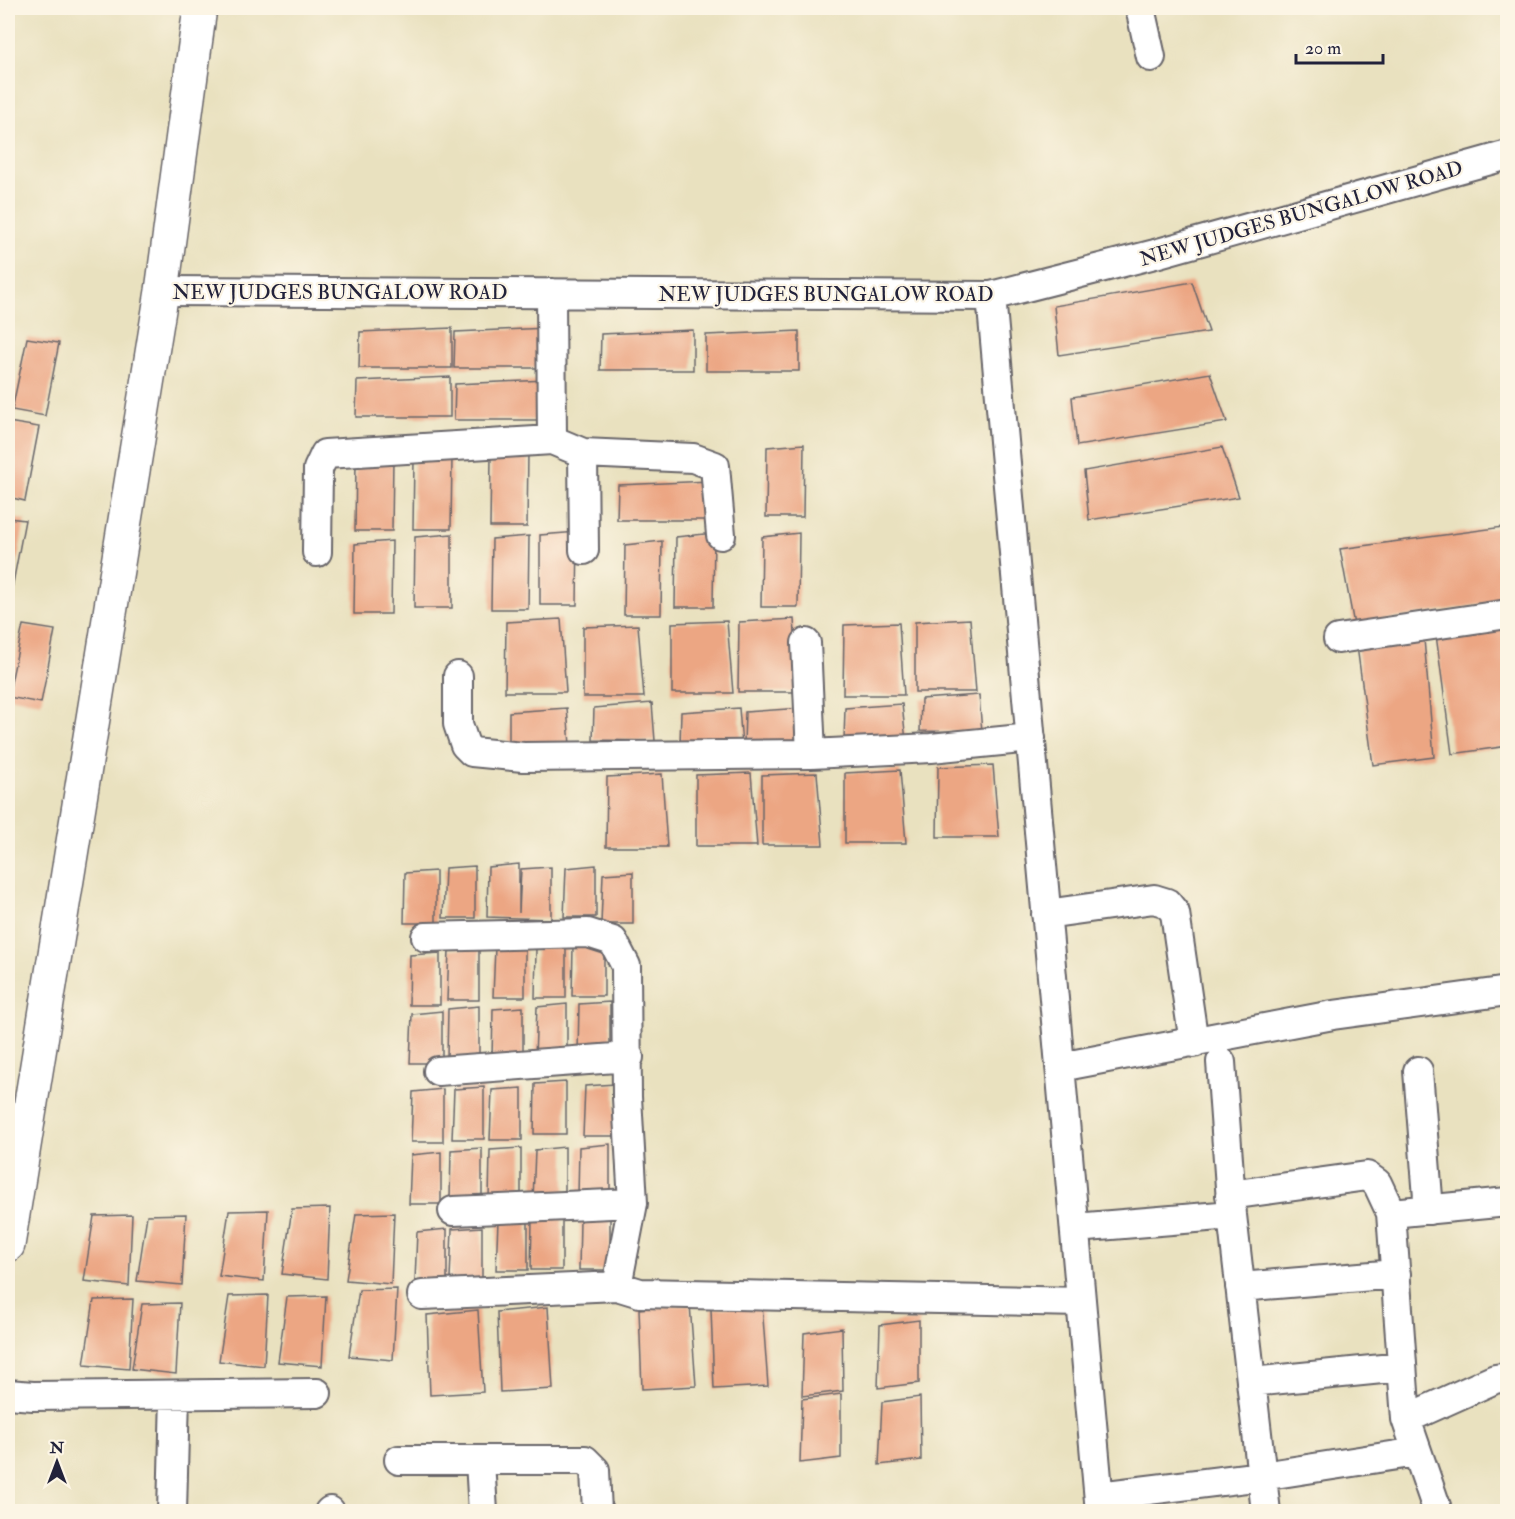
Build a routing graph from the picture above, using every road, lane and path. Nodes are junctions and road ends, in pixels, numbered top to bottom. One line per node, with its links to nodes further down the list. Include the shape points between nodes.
1 (200, 8): 5 (street)
2 (1140, 8): 3 (street)
3 (1151, 57)
4 (1508, 155): 7 (street, NEW JUDGES BUNGALOW ROAD)
5 (162, 291): 6 (street, NEW JUDGES BUNGALOW ROAD); 35 (street)
6 (551, 293): 7 (street, NEW JUDGES BUNGALOW ROAD); 8 (street)
7 (991, 296): 17 (street)
8 (552, 440): 9 (street); 12 (street, via 325,454 318,470)
9 (583, 453): 10 (street, via 693,458 715,466); 11 (street)
10 (721, 535)
11 (584, 550)
12 (317, 552)
13 (1508, 614): 14 (street)
14 (1338, 639)
15 (806, 643): 18 (street)
16 (458, 676): 18 (street, via 458,724 465,745 472,752 523,757)
17 (1031, 738): 18 (street); 19 (street)
18 (811, 754)
19 (1046, 914): 22 (street, via 1154,899 1167,903 1175,913); 25 (street)
20 (426, 937): 23 (street, via 588,933 613,941 626,966)
21 (1508, 991): 22 (street, via 1333,1016)
22 (1194, 1043): 25 (street)
23 (629, 1057): 26 (street); 29 (street, via 627,1097)
24 (1221, 1062): 30 (street)
25 (1060, 1067): 34 (street)
26 (438, 1071)
27 (1418, 1071): 31 (street)
28 (1508, 1202): 31 (street)
29 (633, 1203): 32 (street); 37 (street)
30 (1231, 1205): 33 (street, via 1367,1176 1377,1183); 34 (street); 38 (street)
31 (1429, 1210): 33 (street)
32 (453, 1211)
33 (1391, 1213): 36 (street)
34 (1075, 1228): 40 (street)
35 (8, 1245)
36 (1396, 1274): 38 (street); 41 (street)
37 (617, 1286): 39 (street); 40 (street, via 640,1293)
38 (1240, 1287): 43 (street)
39 (422, 1295)
40 (1082, 1302): 52 (street)
41 (1402, 1367): 43 (street); 47 (street)
42 (1508, 1377): 47 (street, via 1495,1379)
43 (1251, 1382): 51 (street)
44 (317, 1393): 46 (street)
45 (8, 1394): 46 (street)
46 (175, 1395): 53 (street)
47 (1406, 1419): 48 (street)
48 (1418, 1452): 51 (street); 57 (street)
49 (399, 1460): 50 (street)
50 (480, 1461): 54 (street); 55 (street, via 585,1460 595,1470)
51 (1262, 1476): 52 (street); 56 (street)
52 (1100, 1504)
53 (172, 1512)
54 (483, 1512)
55 (597, 1512)
56 (1266, 1512)
57 (1438, 1512)

